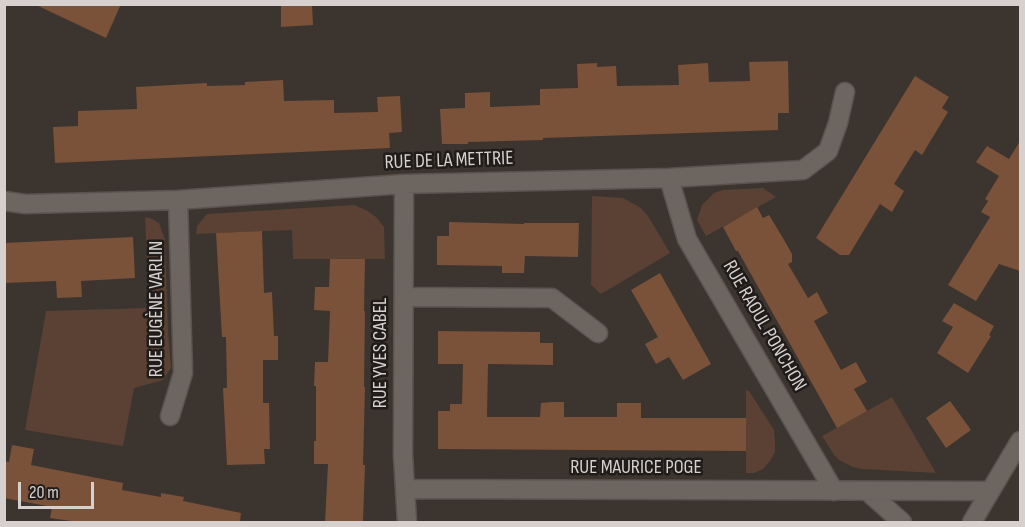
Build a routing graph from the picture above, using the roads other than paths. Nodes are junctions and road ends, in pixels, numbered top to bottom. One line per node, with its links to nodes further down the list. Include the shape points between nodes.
1 (845, 92): 2 (street, RUE DE LA METTRIE, via 828,151 803,170)
2 (669, 178): 3 (street, RUE DE LA METTRIE); 11 (street, RUE RAOUL PONCHON, via 687,239)
3 (404, 184): 4 (street, RUE DE LA METTRIE); 6 (street, RUE YVES CABEL)
4 (178, 200): 5 (street, RUE DE LA METTRIE, via 25,204); 8 (street, RUE EUGÈNE VARLIN, via 183,373)
5 (4, 201)
6 (404, 297): 7 (street, via 552,298); 10 (street, RUE YVES CABEL)
7 (598, 333)
8 (170, 416)
9 (1020, 441): 13 (street)
10 (405, 489): 11 (street, RUE MAURICE POGE); 14 (street, RUE YVES CABEL)
11 (834, 491): 12 (street, RUE MAURICE POGE)
12 (867, 491): 13 (street, RUE MAURICE POGE); 15 (street)
13 (990, 491): 16 (street)
14 (407, 522)
15 (902, 522)
16 (972, 522)

